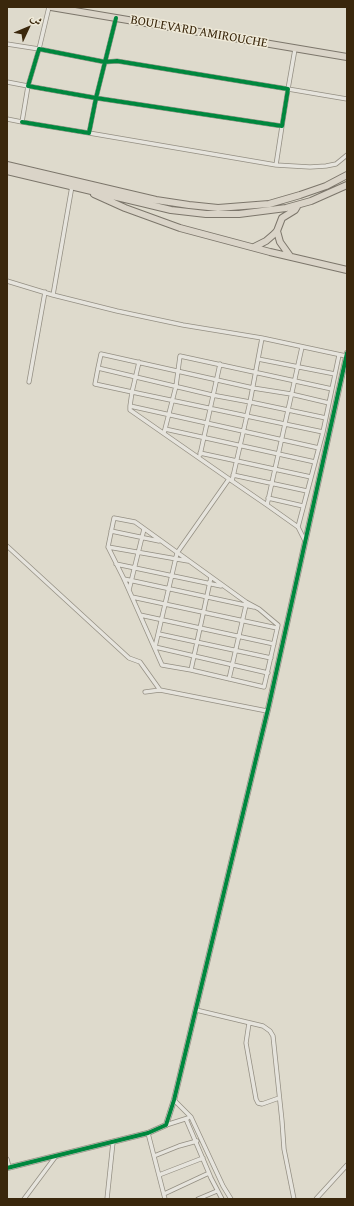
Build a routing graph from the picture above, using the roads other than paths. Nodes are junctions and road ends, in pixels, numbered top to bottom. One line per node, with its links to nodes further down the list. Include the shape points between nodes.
1 (50, 7): 2 (main road, BOULEVARD AMIROUCHE); 4 (street)
2 (116, 18): 5 (main road, BOULEVARD AMIROUCHE); 7 (street)
3 (7, 44): 4 (street)
4 (39, 49): 7 (street); 9 (street)
5 (295, 49): 6 (main road, BOULEVARD AMIROUCHE); 10 (street)
6 (347, 57)
7 (105, 62): 10 (street, via 117,61); 11 (street)
8 (7, 82): 9 (street)
9 (28, 86): 11 (street); 14 (street)
10 (288, 89): 12 (street); 15 (street)
11 (96, 98): 15 (street); 16 (street)
12 (347, 99)
13 (7, 119): 14 (street)
14 (22, 122): 16 (street)
15 (282, 126): 19 (street)
16 (89, 133): 19 (street)
17 (347, 155): 19 (street, via 336,164 326,166)
18 (7, 165): 21 (main road, via 156,200 218,208 275,202 326,186)
19 (276, 165)
20 (7, 170): 23 (main road)
21 (347, 175)
22 (347, 185): 25 (main road)
23 (72, 186): 24 (main road); 32 (street)
24 (85, 190): 25 (main road, via 171,210 206,214 239,214); 27 (main road, via 180,228)
25 (298, 205): 26 (main road, via 282,218)
26 (277, 231): 27 (main road); 28 (main road, via 280,242)
27 (254, 247): 28 (main road)
28 (290, 256): 29 (main road)
29 (347, 270)
30 (7, 281): 31 (street)
31 (45, 292): 32 (street); 48 (street)
32 (53, 295): 33 (street, via 183,325)
33 (262, 338): 34 (street); 37 (street)
34 (302, 347): 36 (street); 40 (street)
35 (347, 354): 36 (street); 92 (street)
36 (339, 355): 44 (street)
37 (258, 359): 40 (street); 43 (street)
38 (139, 362): 41 (street, via 101,354); 42 (street); 45 (street)
39 (220, 364): 42 (street, via 180,356); 43 (street); 46 (street)
40 (297, 366): 44 (street); 47 (street)
41 (98, 368): 45 (street); 52 (street, via 95,384)
42 (177, 371): 46 (street); 49 (street)
43 (256, 373): 47 (street); 50 (street)
44 (335, 374): 51 (street)
45 (136, 377): 49 (street); 52 (street)
46 (216, 380): 50 (street); 54 (street)
47 (294, 381): 51 (street); 53 (street)
48 (29, 382)
49 (176, 386): 54 (street); 55 (street)
50 (253, 388): 53 (street); 56 (street)
51 (332, 389): 57 (street)
52 (132, 392): 55 (street); 58 (street)
53 (291, 394): 57 (street); 60 (street)
54 (212, 396): 56 (street); 59 (street)
55 (172, 400): 59 (street); 61 (street)
56 (250, 402): 60 (street); 62 (street)
57 (329, 404): 63 (street)
58 (130, 406): 61 (street); 66 (street, via 130,410)
59 (209, 408): 62 (street); 64 (street)
60 (287, 410): 63 (street); 65 (street)
61 (168, 414): 64 (street); 66 (street)
62 (247, 416): 65 (street); 67 (street)
63 (326, 418): 68 (street)
64 (206, 423): 67 (street); 69 (street)
65 (284, 424): 68 (street); 70 (street)
66 (164, 431): 69 (street); 75 (street)
67 (243, 431): 70 (street); 71 (street)
68 (323, 432): 72 (street)
69 (203, 438): 71 (street); 73 (street)
70 (281, 440): 72 (street); 74 (street)
71 (240, 446): 74 (street); 76 (street)
72 (319, 448): 77 (street)
73 (200, 453): 75 (street); 76 (street)
74 (278, 454): 77 (street); 78 (street)
75 (199, 458): 81 (street)
76 (236, 461): 78 (street); 79 (street)
77 (315, 462): 80 (street)
78 (274, 469): 80 (street); 82 (street)
79 (233, 475): 81 (street); 82 (street)
80 (311, 477): 83 (street)
81 (230, 480): 85 (street); 96 (street)
82 (271, 484): 83 (street); 84 (street)
83 (307, 492): 86 (street)
84 (268, 498): 85 (street); 86 (street)
85 (267, 505): 87 (street)
86 (303, 506): 87 (street)
87 (298, 527): 92 (street)
88 (144, 529): 89 (street, via 135,522 114,518); 90 (street); 91 (street)
89 (111, 531): 90 (street); 94 (street)
90 (142, 537): 91 (street); 95 (street)
91 (160, 541): 96 (street)
92 (305, 541): 133 (street)
93 (7, 546): 131 (street, via 129,658 140,662)
94 (108, 547): 95 (street); 99 (street)
95 (138, 552): 97 (street); 100 (street)
96 (177, 553): 97 (street); 98 (street)
97 (175, 559): 98 (street); 101 (street)
98 (189, 562): 102 (street)
99 (116, 564): 100 (street); 103 (street)
100 (134, 568): 101 (street); 104 (street)
101 (172, 576): 105 (street); 107 (street)
102 (211, 577): 105 (street); 106 (street)
103 (124, 579): 104 (street); 108 (street)
104 (131, 580): 107 (street); 108 (street)
105 (210, 584): 106 (street); 110 (street)
106 (224, 586): 112 (street)
107 (169, 588): 110 (street); 111 (street)
108 (129, 590): 109 (street)
109 (132, 597): 111 (street); 114 (street)
110 (207, 597): 112 (street); 113 (street)
111 (165, 604): 113 (street); 115 (street)
112 (246, 604): 116 (street); 118 (street, via 259,609 278,624)
113 (204, 612): 116 (street); 117 (street)
114 (140, 615): 115 (street); 123 (street)
115 (162, 619): 117 (street); 119 (street)
116 (242, 621): 118 (street); 120 (street)
117 (200, 628): 120 (street); 121 (street)
118 (277, 628): 122 (street)
119 (159, 634): 121 (street); 123 (street)
120 (238, 636): 122 (street); 124 (street)
121 (197, 642): 124 (street); 125 (street)
122 (274, 644): 126 (street)
123 (155, 647): 125 (street); 128 (street, via 162,666)
124 (235, 650): 126 (street); 127 (street)
125 (194, 656): 127 (street); 128 (street)
126 (271, 658): 129 (street)
127 (232, 664): 129 (street); 130 (street)
128 (191, 670): 130 (street)
129 (268, 672): 130 (street, via 264,687)
130 (228, 679)
131 (160, 690): 132 (street); 133 (street)
132 (145, 692)
133 (267, 712): 134 (street)
134 (196, 1010): 135 (street); 137 (street)
135 (249, 1023): 136 (street, via 263,1026 273,1036); 136 (street, via 246,1043 256,1099 262,1104)
136 (279, 1098): 161 (street, via 284,1149)
137 (174, 1100): 138 (street); 140 (street)
138 (191, 1118): 139 (street); 142 (street)
139 (186, 1119): 140 (street); 144 (street)
140 (166, 1125): 141 (street)
141 (148, 1133): 143 (street); 146 (street)
142 (202, 1141): 144 (street); 160 (street)
143 (113, 1142): 145 (street); 156 (street)
144 (196, 1142): 146 (street); 147 (street)
145 (56, 1156): 150 (street); 155 (street)
146 (154, 1156): 152 (street)
147 (202, 1158): 151 (street); 152 (street)
148 (7, 1159): 150 (street)
149 (347, 1165): 162 (street)
150 (8, 1167)
151 (209, 1173): 153 (street); 154 (street)
152 (159, 1175): 154 (street)
153 (217, 1191): 158 (street); 159 (street)
154 (164, 1194): 157 (street)
155 (24, 1199)
156 (107, 1199)
157 (165, 1199)
158 (198, 1199)
159 (222, 1199)
160 (230, 1199)
161 (294, 1199)
162 (316, 1199)

